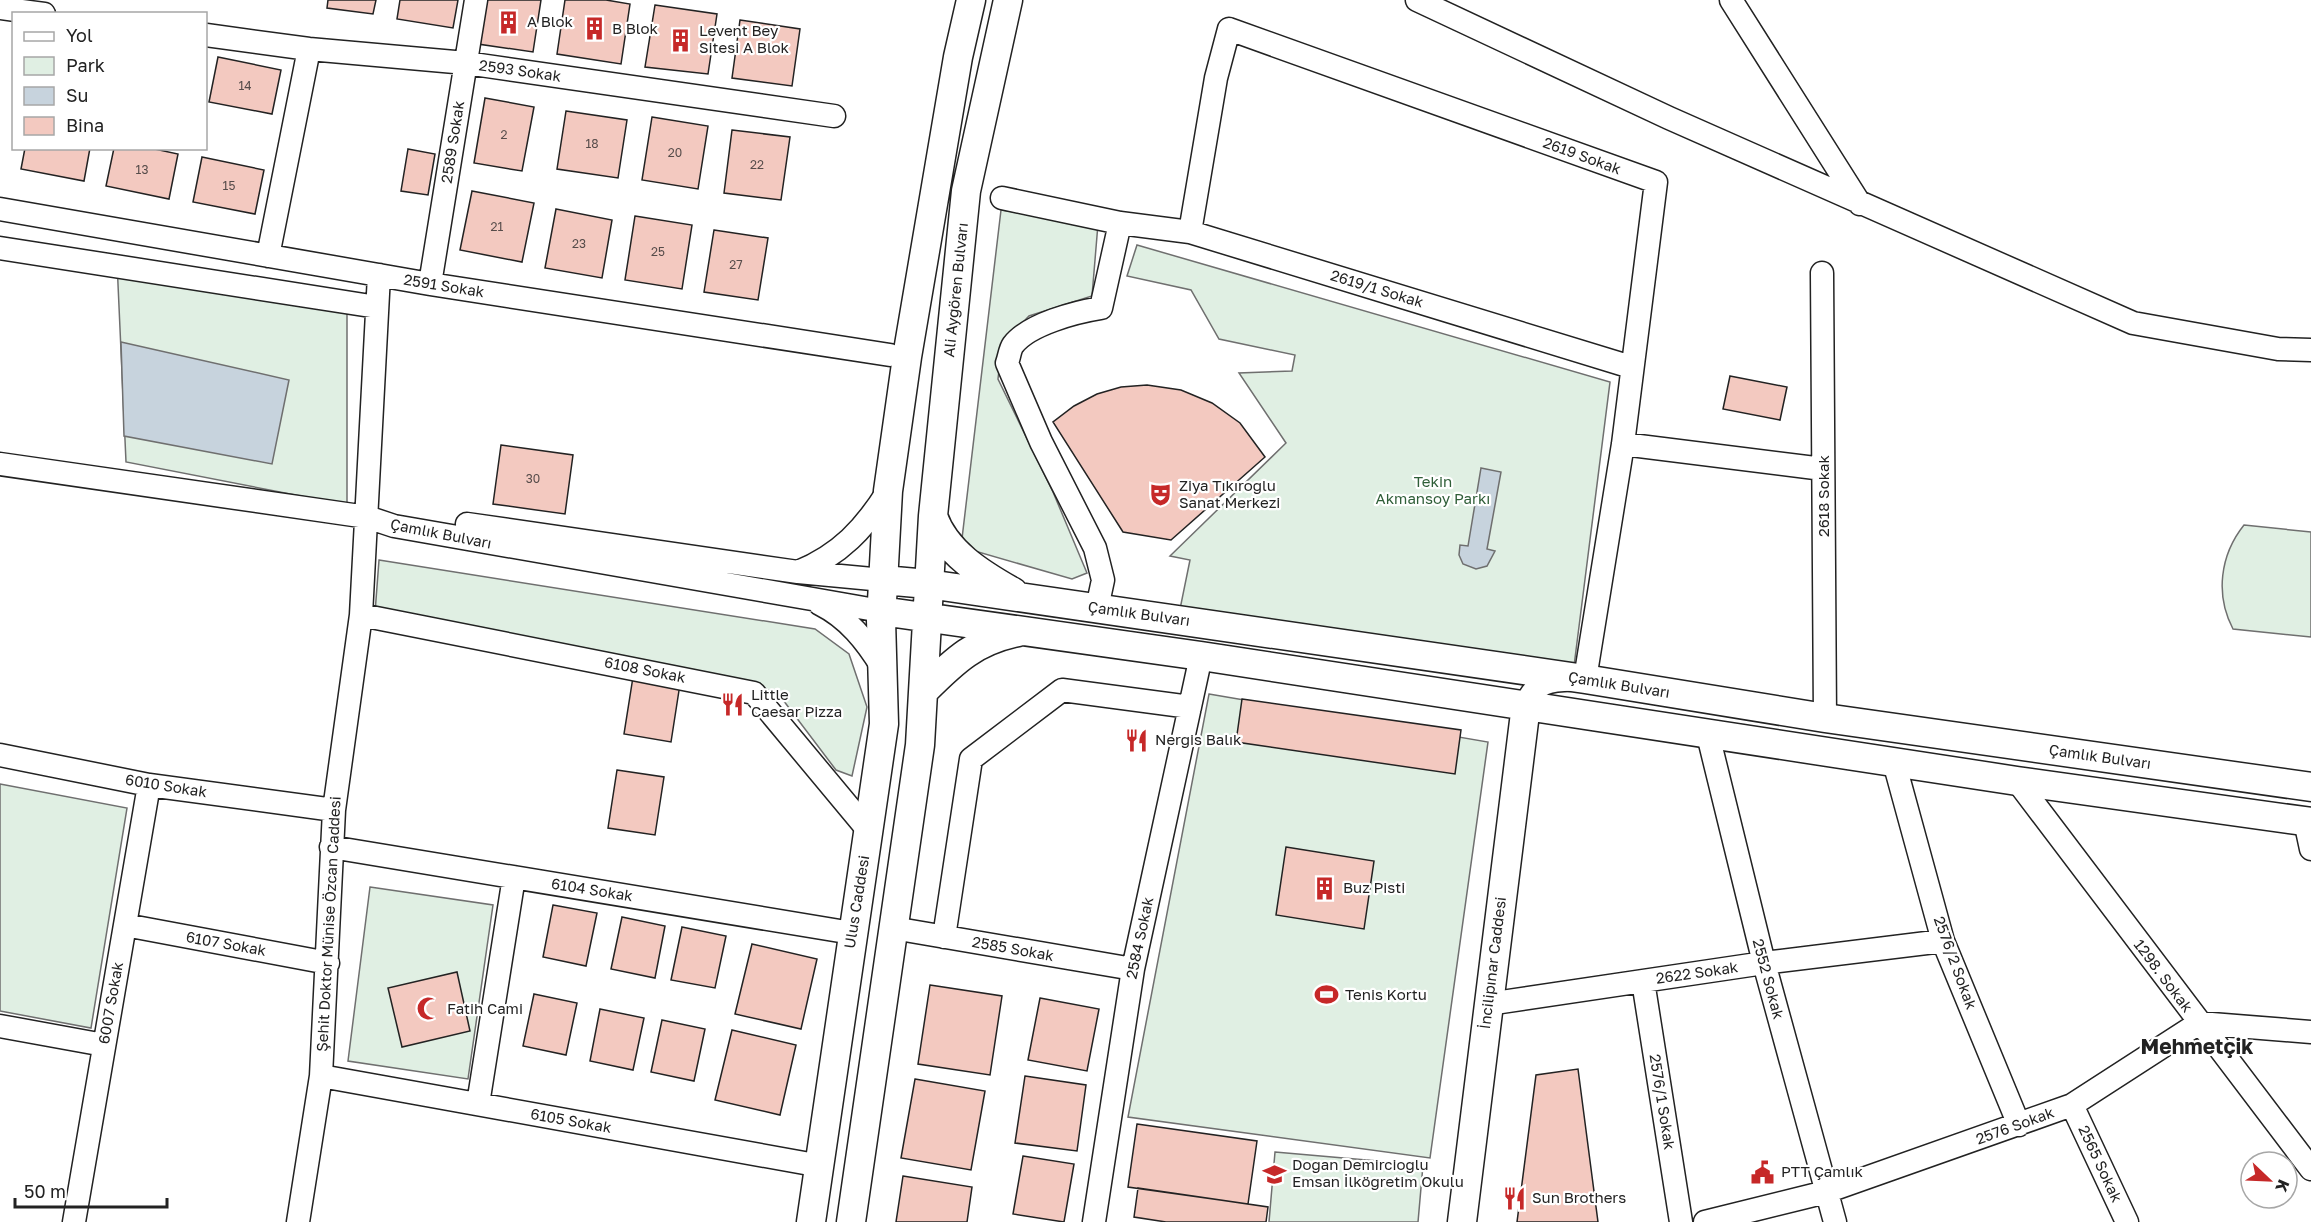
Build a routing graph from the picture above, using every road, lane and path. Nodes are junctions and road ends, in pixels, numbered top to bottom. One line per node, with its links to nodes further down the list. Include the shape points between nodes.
1 (476, 0): 10 (street, 2589 Sokak)
2 (971, 0): 29 (main road, via 907,357)
3 (1008, 0): 30 (main road, Ali Aygören Bulvarı, via 966,191)
4 (1731, 0): 13 (street)
5 (1428, 3): 13 (street)
6 (0, 8): 7 (street)
7 (29, 12)
8 (207, 35): 9 (street, 2593 Sokak)
9 (309, 49): 10 (street, 2593 Sokak); 18 (street)
10 (466, 63): 11 (street, 2593 Sokak); 21 (street, 2589 Sokak)
11 (834, 116)
12 (1002, 198): 15 (street, 2619/1 Sokak)
13 (1860, 204): 23 (street, via 2133,323 2278,349)
14 (0, 209): 18 (street, 2591 Sokak)
15 (1120, 223): 16 (street, 2619/1 Sokak); 37 (street, via 1101,308 1038,327 1014,345 1007,363 1041,442 1095,548 1103,580)
16 (1190, 232): 25 (street, 2619/1 Sokak); 25 (street, 2619 Sokak, via 1216,78 1229,29 1656,182)
17 (0, 248): 22 (street)
18 (268, 256): 20 (street, 2591 Sokak)
19 (1822, 273): 28 (street, 2618 Sokak)
20 (379, 275): 21 (street, 2591 Sokak); 22 (street, Şehit Doktor Münise Özcan Caddesi)
21 (430, 284): 24 (street, 2591 Sokak)
22 (377, 307): 31 (street, Şehit Doktor Münise Özcan Caddesi)
23 (2311, 350)
24 (890, 355)
25 (1631, 367): 26 (street, 2619 Sokak)
26 (1623, 444): 28 (street); 44 (street, 2619 Sokak)
27 (0, 464): 31 (street, Çamlık Bulvarı)
28 (1823, 469): 48 (street, 2618 Sokak)
29 (888, 491): 32 (street, via 852,541); 33 (main road)
30 (933, 516): 34 (main road, Ali Aygören Bulvarı); 36 (main road, via 944,541 960,556)
31 (367, 518): 32 (street, via 400,514); 35 (street, Çamlık Bulvarı, via 394,526); 39 (street, Şehit Doktor Münise Özcan Caddesi)
32 (798, 572): 33 (street)
33 (883, 580): 34 (main road, Çamlık Bulvarı); 38 (main road, Ulus Caddesi)
34 (928, 584): 36 (main road, Çamlık Bulvarı); 40 (main road)
35 (808, 598): 38 (street, Çamlık Bulvarı); 43 (street, via 849,624)
36 (1026, 599): 37 (main road, Çamlık Bulvarı)
37 (1097, 608): 44 (main road, Çamlık Bulvarı)
38 (881, 611): 40 (main road); 43 (main road, Ulus Caddesi)
39 (361, 615): 55 (street, Şehit Doktor Münise Özcan Caddesi); 57 (street, 6108 Sokak, via 754,693)
40 (927, 616): 41 (main road); 45 (main road)
41 (1026, 630): 42 (main road); 45 (main road, via 993,638 964,653)
42 (1201, 656): 46 (street, 2584 Sokak); 47 (main road)
43 (882, 667): 57 (main road, Ulus Caddesi, via 884,724)
44 (1585, 679): 47 (street, via 1538,686 1530,693); 48 (main road, Çamlık Bulvarı)
45 (925, 690): 62 (main road)
46 (1190, 707): 64 (street, via 1062,690 971,759); 68 (street, 2584 Sokak)
47 (1539, 708): 49 (main road); 70 (main road, İncilipınar Caddesi, via 1522,736)
48 (1825, 718): 54 (main road, Çamlık Bulvarı)
49 (1708, 735): 51 (main road); 67 (street, 2552 Sokak)
50 (0, 755): 53 (street, 6010 Sokak)
51 (1894, 762): 52 (main road); 65 (street, 2576/2 Sokak)
52 (2017, 781): 56 (main road); 71 (street, 1298. Sokak)
53 (149, 785): 55 (street, 6010 Sokak); 61 (street, 6007 Sokak)
54 (2311, 787)
55 (334, 810): 58 (street, Şehit Doktor Münise Özcan Caddesi)
56 (2308, 821): 59 (street)
57 (868, 830): 63 (main road, Ulus Caddesi)
58 (331, 847): 60 (street, 6104 Sokak); 66 (street, Şehit Doktor Münise Özcan Caddesi)
59 (2311, 849)
60 (514, 877): 63 (street, 6104 Sokak); 76 (street)
61 (124, 925): 66 (street, 6107 Sokak); 74 (street, 6007 Sokak)
62 (893, 928): 64 (street, 2585 Sokak); 85 (main road)
63 (852, 933): 79 (main road, Ulus Caddesi)
64 (944, 937): 68 (street, 2585 Sokak)
65 (1943, 941): 67 (street, 2622 Sokak); 78 (street, 2576/2 Sokak)
66 (328, 963): 75 (street, Şehit Doktor Münise Özcan Caddesi)
67 (1764, 963): 69 (street, 2622 Sokak); 81 (street, 2552 Sokak)
68 (1133, 969): 86 (street, 2584 Sokak)
69 (1643, 981): 70 (street, 2622 Sokak); 88 (street, 2576/1 Sokak)
70 (1488, 1004): 87 (main road, İncilipınar Caddesi)
71 (2199, 1023): 73 (street); 77 (street, 2576 Sokak); 80 (street, 1298. Sokak)
72 (0, 1026): 74 (street)
73 (2311, 1032)
74 (104, 1045): 82 (street, 6007 Sokak)
75 (321, 1076): 76 (street, 6105 Sokak); 83 (street, Şehit Doktor Münise Özcan Caddesi)
76 (478, 1104): 79 (street, 6105 Sokak)
77 (2072, 1105): 78 (street, 2576 Sokak); 91 (street, 2565 Sokak)
78 (2019, 1125): 81 (street, 2576 Sokak)
79 (821, 1166): 84 (main road, Ulus Caddesi)
80 (2311, 1169)
81 (1826, 1192): 89 (street, 2576 Sokak); 90 (street, 2552 Sokak)
82 (74, 1222)
83 (298, 1222)
84 (811, 1222)
85 (851, 1222)
86 (1094, 1222)
87 (1462, 1222)
88 (1681, 1222)
89 (1705, 1222)
90 (1835, 1222)
91 (2127, 1222)

